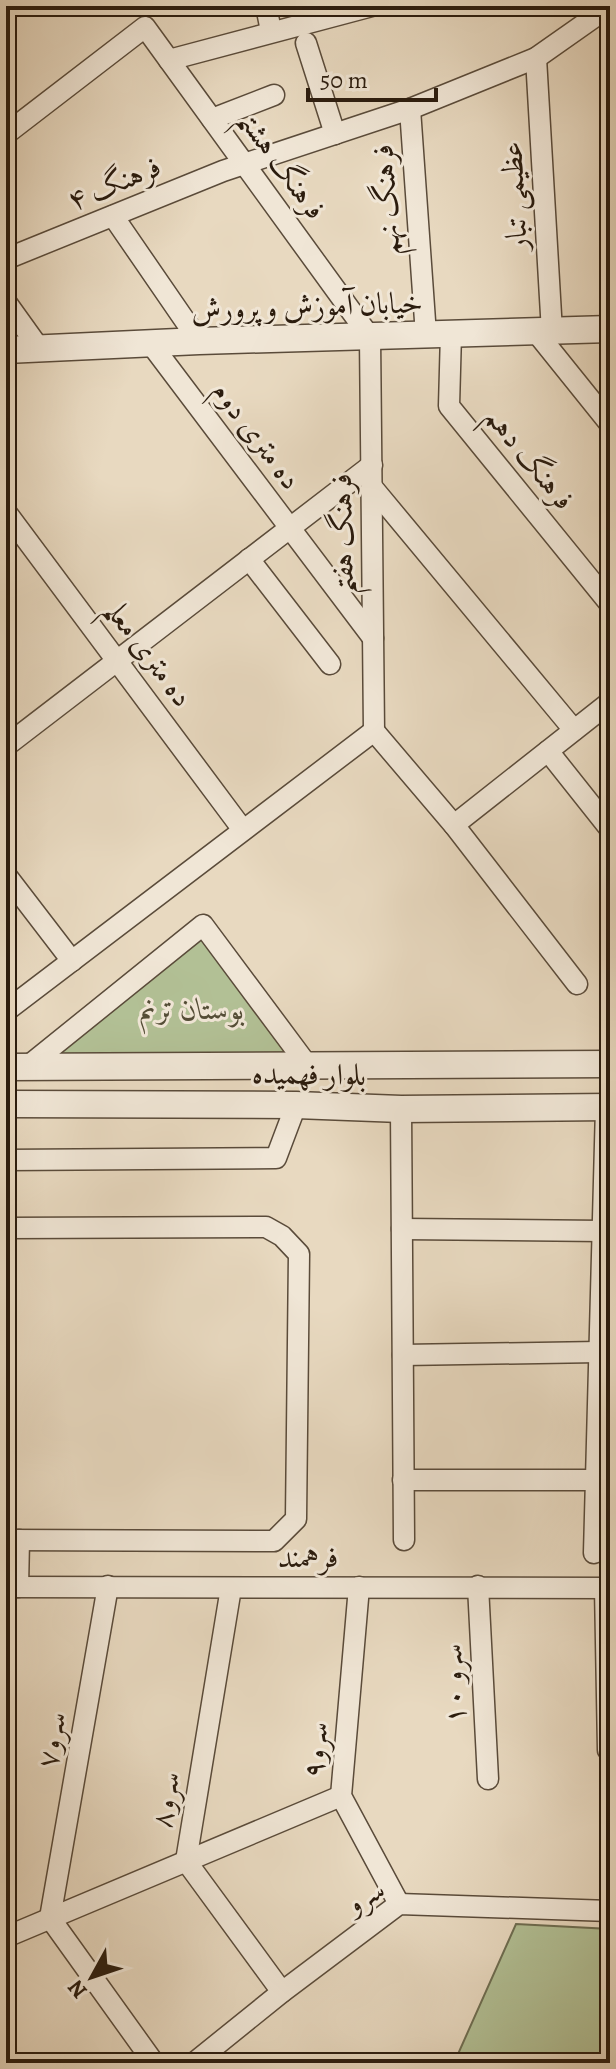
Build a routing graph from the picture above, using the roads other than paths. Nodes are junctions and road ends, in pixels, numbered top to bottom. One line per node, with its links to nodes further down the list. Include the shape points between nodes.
1 (266, 6): 4 (street)
2 (372, 6): 4 (street)
3 (610, 6): 6 (street, فرهنگ ۴)
4 (271, 31): 7 (street)
5 (306, 43): 12 (street)
6 (536, 58): 9 (street, فرهنگ ۴); 18 (street, عظیمی تبار)
7 (169, 60): 10 (street, فرهنگ هشتم); 11 (street, فرهنگ هشتم, via 145,27)
8 (274, 95): 10 (street)
9 (410, 109): 12 (street, فرهنگ ۴); 19 (street, فرهنگ نهم)
10 (212, 119): 13 (street, فرهنگ هشتم)
11 (6, 134)
12 (335, 134): 13 (street, فرهنگ ۴)
13 (245, 163): 14 (street, فرهنگ ۴); 20 (street, فرهنگ هشتم)
14 (113, 216): 15 (street, فرهنگ ۴); 21 (street)
15 (6, 259)
16 (6, 302): 23 (street)
17 (610, 329): 18 (street, خیابان آموزش و پرورش)
18 (544, 332): 19 (street, خیابان آموزش و پرورش); 25 (street)
19 (439, 334): 20 (street, خیابان آموزش و پرورش); 31 (street, فرهنگ دهم, via 449,406)
20 (370, 337): 21 (street, خیابان آموزش و پرورش); 26 (street, فرهنگ هفتم)
21 (199, 341): 22 (street, خیابان آموزش و پرورش)
22 (151, 344): 23 (street, خیابان آموزش و پرورش); 29 (street, ده متری دوم)
23 (39, 348): 24 (street, خیابان آموزش و پرورش)
24 (6, 350)
25 (610, 424)
26 (372, 465): 27 (street, فرهنگ هفتم); 29 (street)
27 (372, 487): 32 (street, فرهنگ هفتم); 36 (street)
28 (6, 512): 33 (street, ده متری معلم)
29 (290, 528): 30 (street); 32 (street, ده متری دوم)
30 (249, 559): 33 (street); 34 (street)
31 (610, 604)
32 (373, 638): 37 (street, فرهنگ هفتم)
33 (117, 661): 38 (street); 42 (street, ده متری معلم)
34 (330, 664)
35 (610, 702): 36 (street)
36 (574, 730): 39 (street)
37 (374, 731): 40 (street); 42 (street)
38 (6, 746)
39 (548, 751): 40 (street); 41 (street)
40 (454, 825): 45 (street)
41 (610, 829)
42 (243, 830): 44 (street)
43 (6, 875): 44 (street)
44 (72, 961): 46 (street)
45 (577, 984)
46 (6, 1011)
47 (610, 1064): 48 (street, بلوار فهمیده)
48 (308, 1066): 49 (street, بلوار فهمیده); 49 (street, via 203,925)
49 (17, 1067)
50 (6, 1104): 51 (street, بلوار فهمیده)
51 (296, 1105): 53 (street, بلوار فهمیده); 54 (street, via 276,1158)
52 (608, 1107): 53 (street, بلوار فهمیده); 57 (street)
53 (401, 1109): 56 (street)
54 (6, 1160)
55 (6, 1228): 62 (street, via 266,1227 299,1254 296,1519 274,1541)
56 (402, 1229): 57 (street); 59 (street)
57 (603, 1231): 58 (street)
58 (599, 1352): 59 (street); 61 (street)
59 (403, 1355): 60 (street)
60 (403, 1480): 61 (street); 63 (street)
61 (594, 1480): 64 (street)
62 (12, 1540): 67 (street)
63 (404, 1540)
64 (594, 1553)
65 (108, 1586): 67 (street, فرهمند); 69 (street, فرهمند); 77 (street, سرو۷)
66 (478, 1586): 68 (street, فرهمند); 70 (street, فرهمند); 72 (street, سرو ۱۰)
67 (12, 1587)
68 (359, 1587): 69 (street, فرهمند); 73 (street, سرو۹)
69 (231, 1588): 74 (street, سرو۸)
70 (608, 1588): 71 (street)
71 (608, 1750)
72 (488, 1779)
73 (341, 1796): 74 (street); 75 (street, سرو۹)
74 (186, 1861): 77 (street); 79 (street, سرو۸)
75 (399, 1904): 76 (street, سرو); 79 (street, سرو)
76 (610, 1911)
77 (50, 1918): 78 (street); 80 (street)
78 (6, 1937)
79 (282, 1992): 81 (street, سرو)
80 (154, 2063)
81 (194, 2063)

